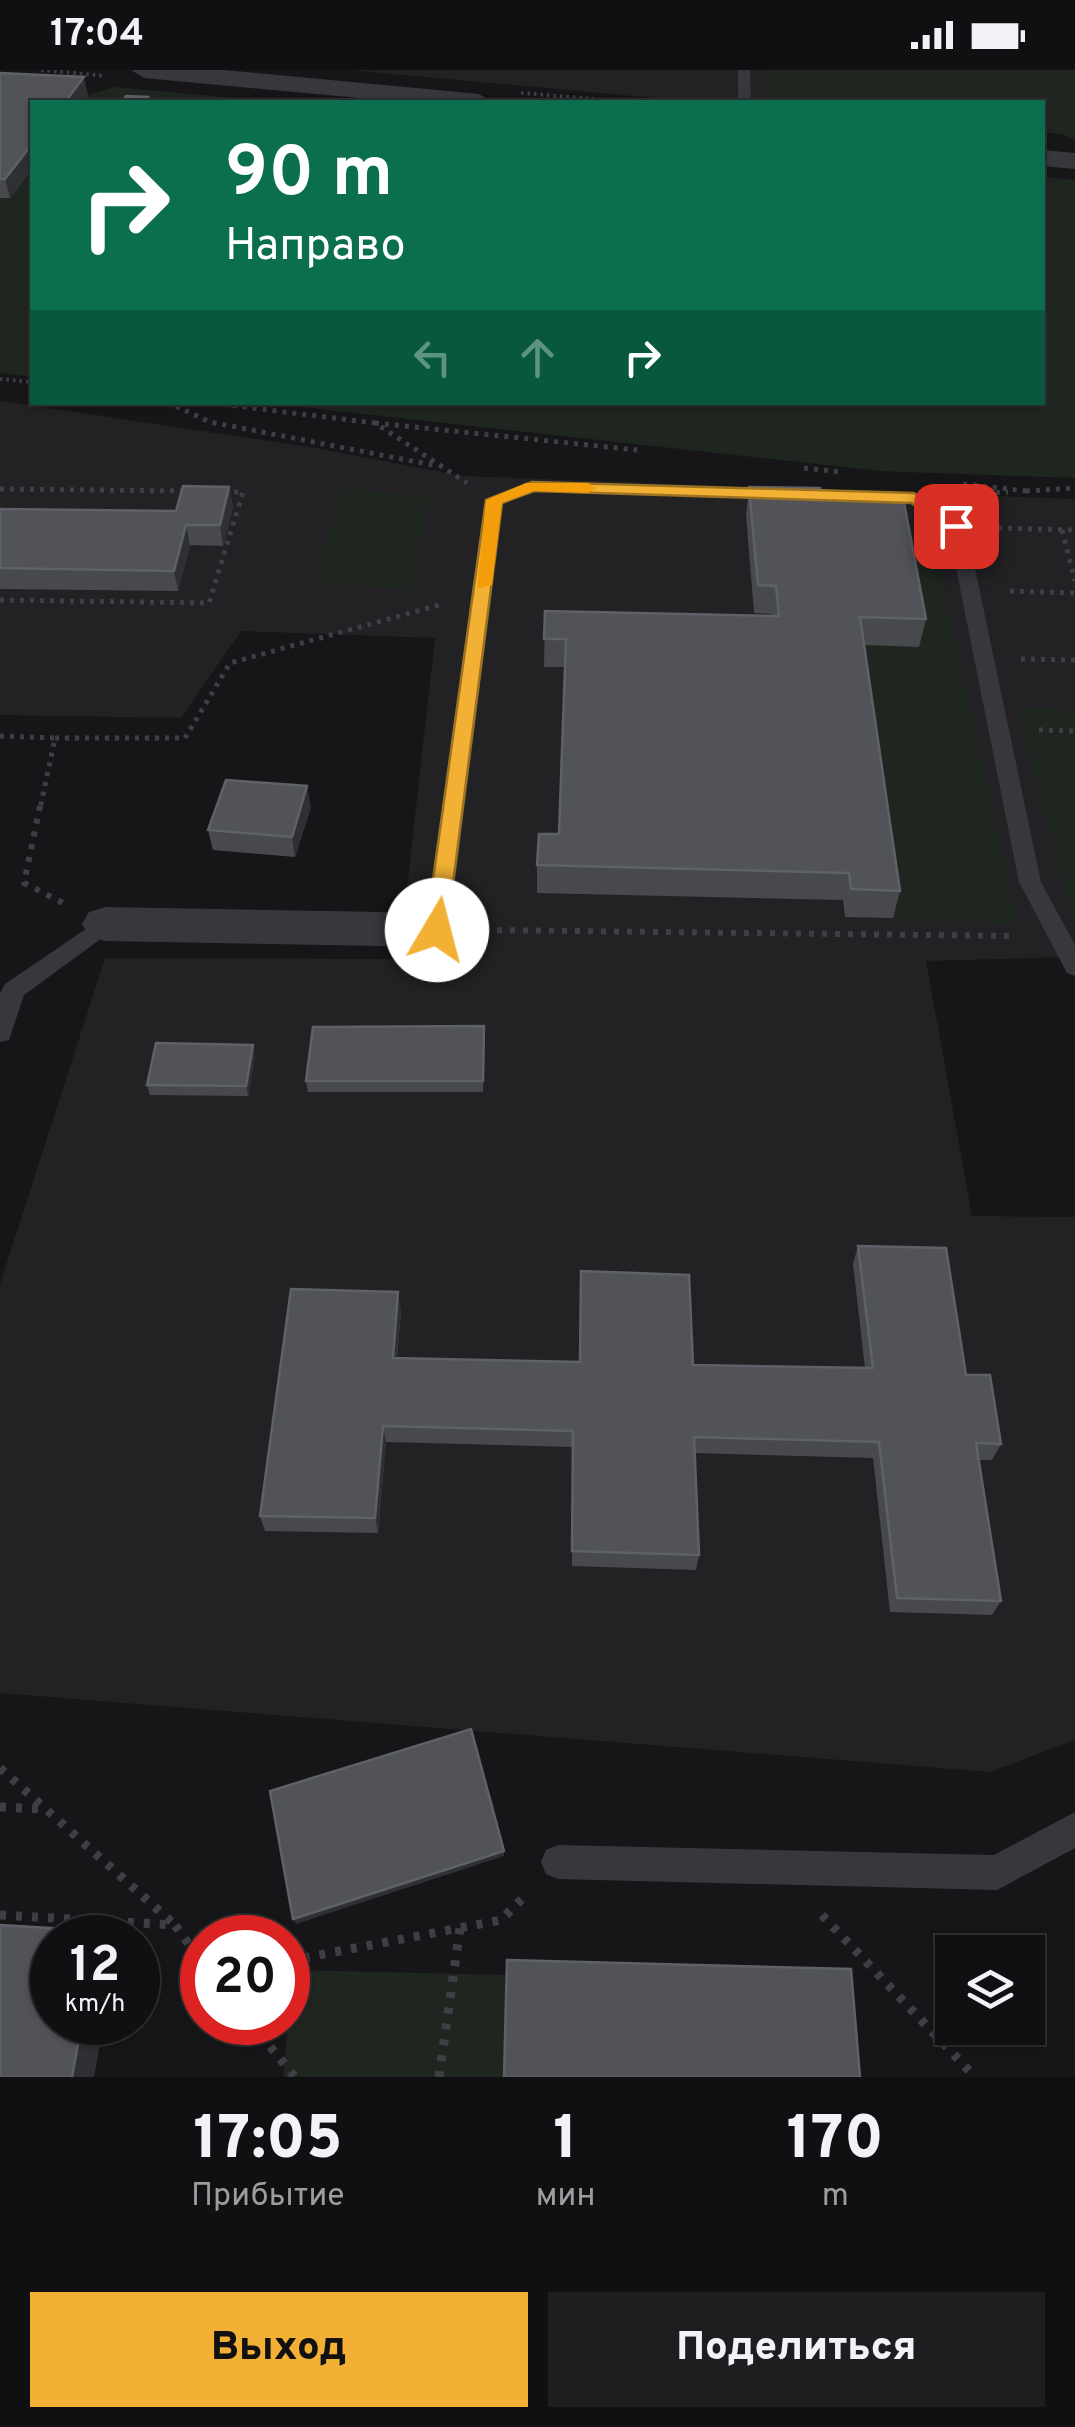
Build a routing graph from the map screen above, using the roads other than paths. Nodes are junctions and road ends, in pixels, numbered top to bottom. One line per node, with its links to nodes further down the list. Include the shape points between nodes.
1 (144, 70): 3 (street)
2 (744, 70): 5 (lane)
3 (284, 77): 4 (street)
4 (464, 100)
5 (745, 100)
6 (1045, 158): 7 (street)
7 (1075, 161)
8 (800, 494): 11 (lane, via 532,486 494,500)
9 (857, 496): 12 (lane, via 914,498 956,526 1030,882)
10 (104, 924): 11 (street); 13 (lane, via 13,990)
11 (437, 930)
12 (1075, 967)
13 (0, 1032)
14 (1075, 1829): 15 (lane, via 997,1873)
15 (558, 1862)

